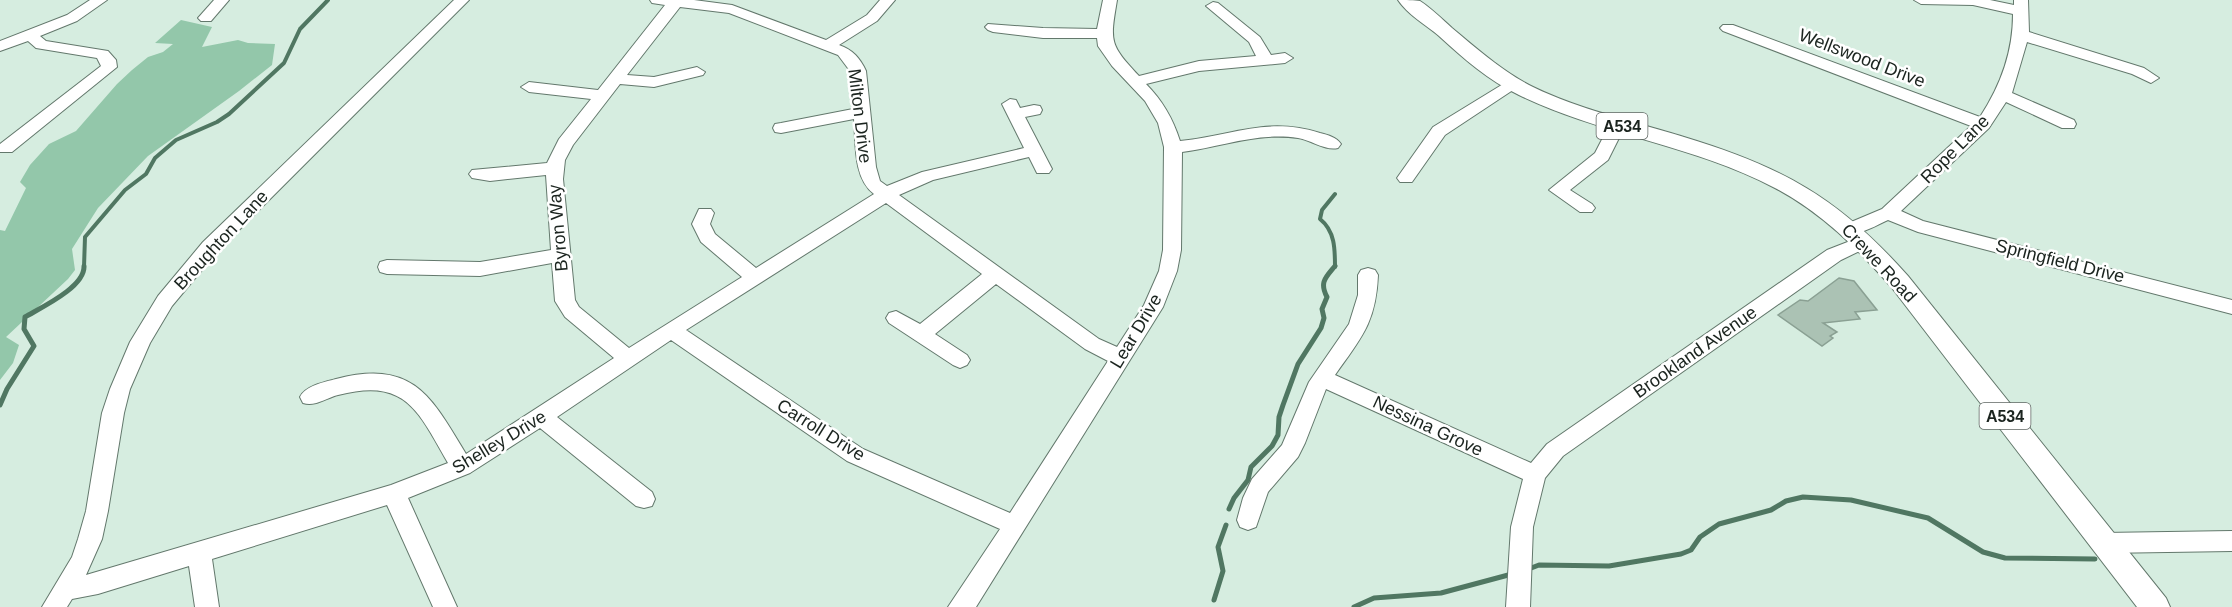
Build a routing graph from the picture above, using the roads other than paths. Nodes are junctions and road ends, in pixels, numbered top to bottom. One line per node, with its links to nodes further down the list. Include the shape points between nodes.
1 (100, 0): 15 (street, via 72,18)
2 (222, 0): 12 (street)
3 (462, 0): 73 (street, Broughton Lane, via 210,247 160,308 120,389 97,512)
4 (657, 0): 9 (street, Milton Drive)
5 (888, 0): 18 (street, via 872,18)
6 (1110, 0): 16 (street)
7 (1407, 0): 26 (main road, Crewe Road / A534)
8 (1921, 0): 10 (street)
9 (676, 2): 18 (street, Milton Drive, via 732,9); 24 (street, Byron Way)
10 (2021, 5): 17 (street, Rope Lane)
11 (1222, 7): 21 (street, via 1255,40)
12 (206, 18)
13 (993, 27): 16 (street)
14 (1728, 28): 34 (street, Wellswood Drive)
15 (30, 34): 19 (street); 37 (street, via 41,45 102,54 109,67)
16 (1104, 34): 25 (street, Lear Drive, via 1112,56)
17 (2021, 35): 23 (street); 29 (street, Rope Lane)
18 (830, 44): 31 (street, Milton Drive, via 850,56 857,66)
19 (0, 46)
20 (1285, 58): 21 (street)
21 (1265, 59): 25 (street, via 1199,66)
22 (689, 73): 24 (street, via 654,82)
23 (2151, 78)
24 (615, 79): 28 (street, Byron Way)
25 (1137, 81): 38 (street, Lear Drive, via 1162,116)
26 (1513, 83): 33 (main road, Crewe Road / A534, via 1553,103); 43 (street, via 1439,131)
27 (529, 87): 28 (street)
28 (603, 95): 40 (street, Byron Way, via 565,143)
29 (2003, 95): 32 (street, via 2069,129); 34 (street, Rope Lane)
30 (1034, 110): 39 (street, via 1013,109)
31 (862, 112): 35 (street); 44 (street, Milton Drive, via 868,174 872,184)
32 (2086, 118)
33 (1618, 124): 45 (street, via 1602,156 1558,190); 48 (main road, Crewe Road / A534, via 1749,167 1807,197)
34 (1983, 124): 47 (street, Rope Lane)
35 (781, 128)
36 (1328, 139): 38 (street, via 1306,133 1251,133 1199,146)
37 (8, 141)
38 (1173, 147): 59 (street, Lear Drive, via 1174,235 1168,271 1153,307)
39 (1033, 151): 41 (street); 44 (street, Shelley Drive, via 928,176)
40 (554, 168): 42 (street); 49 (street, Byron Way)
41 (1043, 169)
42 (478, 173)
43 (1406, 178)
44 (886, 194): 51 (street, Milton Drive); 53 (street, Shelley Drive)
45 (1586, 208)
46 (705, 213): 53 (street, via 701,224 708,238)
47 (1888, 213): 48 (street, Rope Lane); 54 (street, Springfield Drive, via 1918,226)
48 (1856, 235): 65 (street, Brookland Avenue, via 1834,255 1555,450); 71 (main road, Crewe Road / A534, via 1906,290)
49 (560, 255): 50 (street, via 480,269); 58 (street, Byron Way, via 568,308)
50 (388, 266)
51 (996, 273): 57 (street); 59 (street, Milton Drive, via 1092,344)
52 (1368, 275): 61 (street, via 1366,312 1360,327)
53 (755, 277): 56 (street, Shelley Drive)
54 (2232, 307)
55 (896, 318): 57 (street)
56 (671, 330): 58 (street, Shelley Drive); 69 (street, Carroll Drive, via 855,455)
57 (921, 334): 60 (street)
58 (628, 358): 63 (street, Shelley Drive)
59 (1120, 358): 69 (street, Lear Drive)
60 (960, 360)
61 (1322, 378): 65 (street, Nessina Grove); 68 (street, via 1296,441 1260,483)
62 (318, 390): 64 (street, via 369,382 406,389 418,399)
63 (541, 417): 64 (street, Shelley Drive); 67 (street)
64 (462, 467): 66 (street, Shelley Drive)
65 (1535, 475): 78 (street, via 1522,527)
66 (395, 493): 72 (street, Shelley Drive); 76 (street)
67 (644, 499)
68 (1248, 520)
69 (1015, 525): 77 (street, Lear Drive)
70 (2232, 542): 71 (street)
71 (2103, 543): 79 (main road, Crewe Road / A534)
72 (199, 553): 73 (street, Shelley Drive, via 98,584); 75 (street)
73 (67, 589): 74 (street, Broughton Lane)
74 (54, 607)
75 (207, 607)
76 (445, 607)
77 (960, 607)
78 (1518, 607)
79 (2155, 607)

